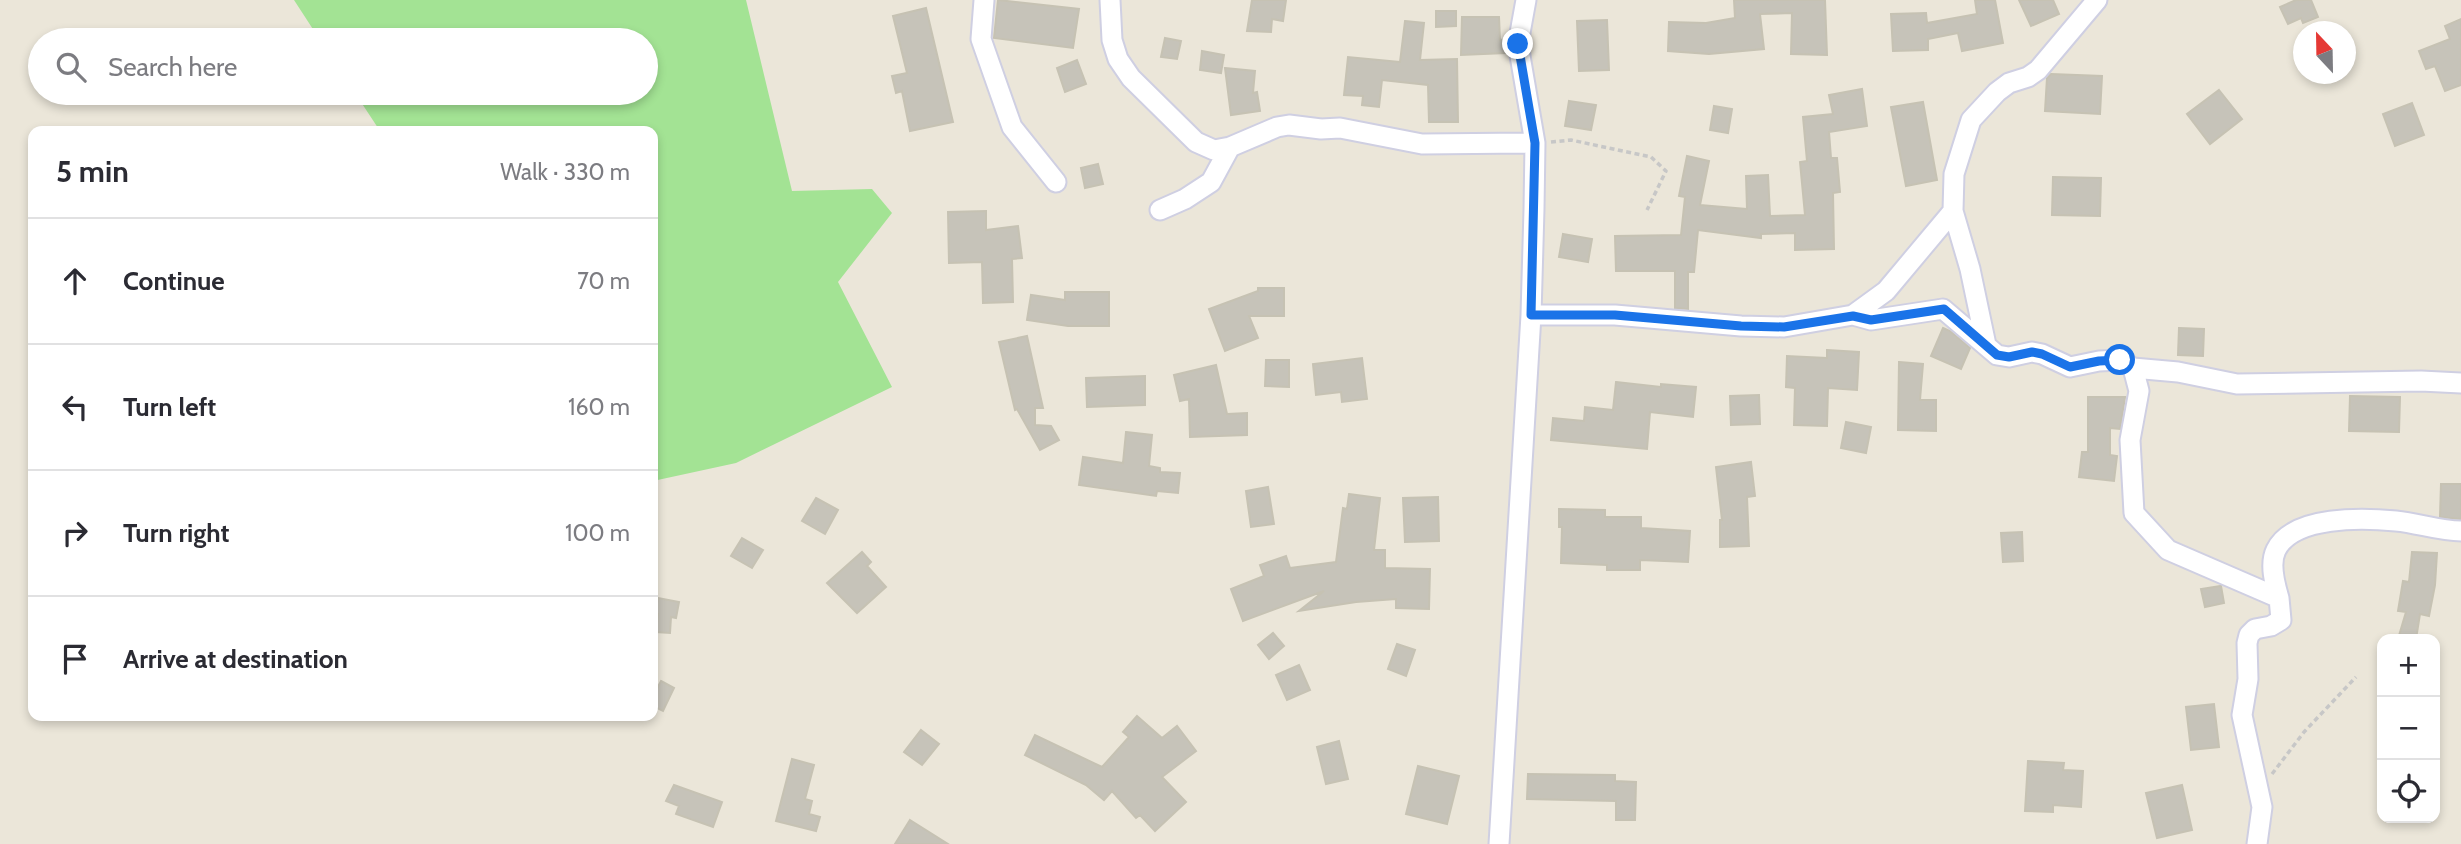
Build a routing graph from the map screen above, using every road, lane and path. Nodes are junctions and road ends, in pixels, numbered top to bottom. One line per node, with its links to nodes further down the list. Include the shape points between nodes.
1 (984, 0): 7 (street, via 981,39 1012,127)
2 (1111, 0): 6 (street, via 1112,40 1131,78 1196,142 1214,149)
3 (1526, 0): 5 (street, via 1518,44)
4 (2097, 0): 10 (street, via 2038,70 2009,83 1971,120 1954,174)
5 (1535, 143): 6 (street, via 1422,144 1340,128 1289,125); 9 (path, via 1571,140 1651,157 1666,172); 11 (street)
6 (1230, 147): 8 (street, via 1211,182)
7 (1056, 182)
8 (1160, 210)
9 (1647, 210)
10 (1953, 211): 12 (street, via 1886,291); 13 (street)
11 (1531, 315): 12 (street, via 1615,315 1784,327); 20 (street)
12 (1853, 316): 13 (street, via 1871,320 1944,309)
13 (1986, 345): 14 (street, via 1997,355 2032,352 2070,367 2120,360)
14 (2133, 369): 15 (street, via 2178,372 2236,384); 17 (street, via 2139,391 2130,440 2134,513 2168,550)
15 (2461, 383)
16 (2461, 531): 17 (street, via 2396,521 2338,520 2308,525 2275,551)
17 (2279, 598): 19 (street, via 2281,620 2255,629 2247,643 2242,715)
18 (2356, 677): 19 (path, via 2304,732)
19 (2259, 793): 21 (street, via 2262,807)
20 (1499, 844)
21 (2257, 844)

